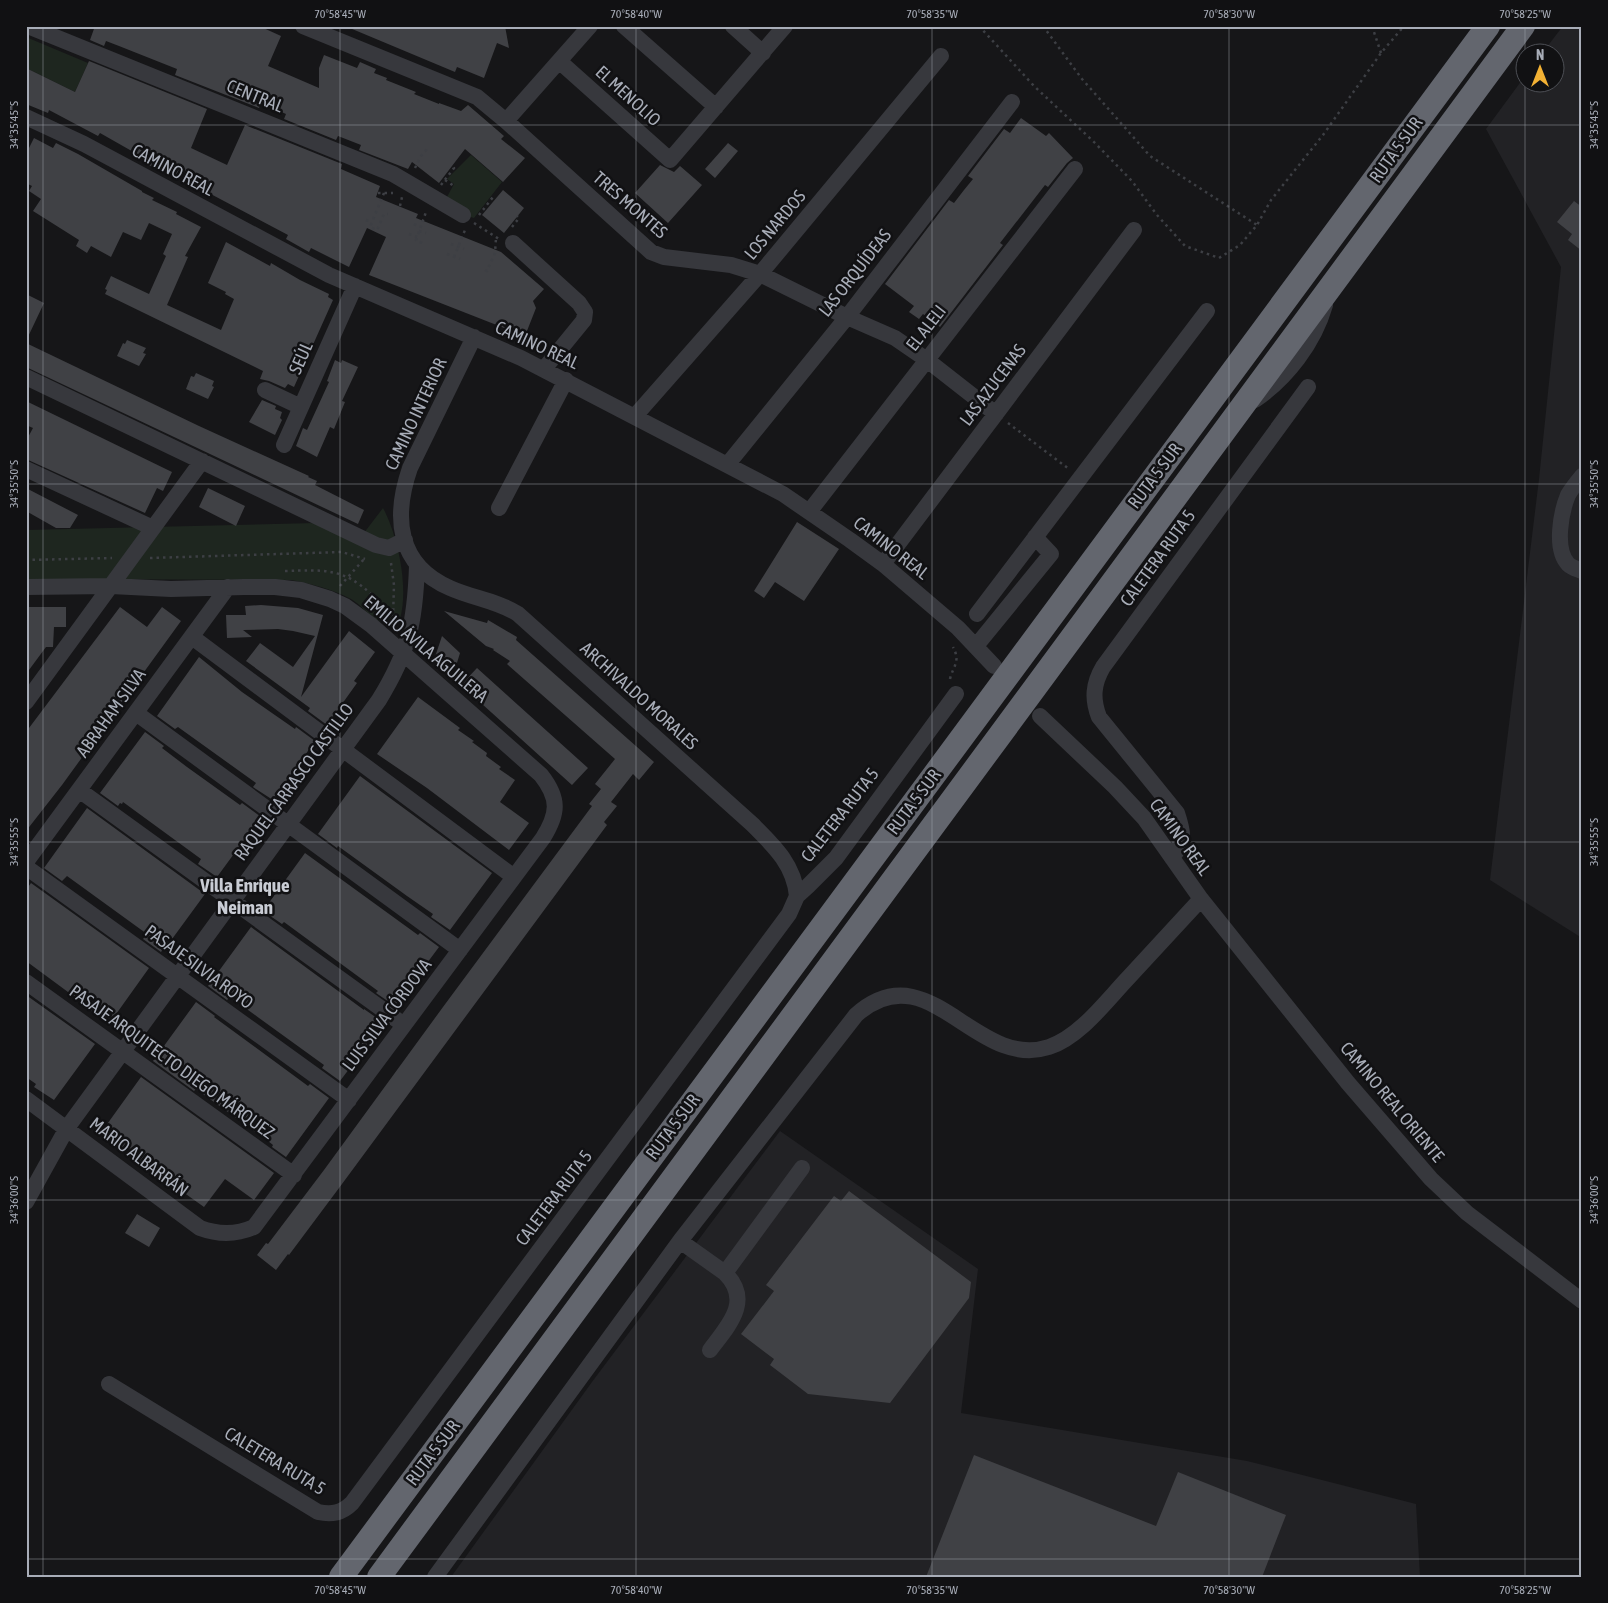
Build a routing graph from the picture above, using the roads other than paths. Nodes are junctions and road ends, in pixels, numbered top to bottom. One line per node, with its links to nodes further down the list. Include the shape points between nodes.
1 (28, 26): 17 (street, CENTRAL, via 393,174 434,192)
2 (303, 26): 15 (street, TRES MONTES, via 477,97)
3 (590, 26): 11 (street)
4 (624, 26): 13 (street)
5 (733, 26): 9 (street)
6 (786, 26): 9 (street)
7 (1488, 26): 87 (highway, RUTA 5 SUR)
8 (1523, 26): 88 (highway, RUTA 5 SUR)
9 (763, 53): 13 (street)
10 (941, 56): 20 (street, LOS NARDOS)
11 (559, 61): 13 (street, EL MENOLIO, via 670,160); 15 (street)
12 (1012, 102): 23 (street, LAS ORQUÍDEAS)
13 (716, 107)
14 (26, 117): 21 (street, CAMINO REAL, via 84,144 329,276)
15 (506, 121): 20 (street, TRES MONTES, via 651,252 664,257 731,265)
16 (1075, 169): 25 (street, EL ALELI)
17 (468, 219)
18 (1134, 230): 32 (street, LAS AZUCENAS)
19 (507, 238): 26 (street, via 580,303 585,312 584,320)
20 (760, 274): 23 (street, TRES MONTES); 33 (street, LOS NARDOS)
21 (355, 286): 24 (street, CAMINO REAL); 31 (street, SEÚL)
22 (1207, 311): 42 (street)
23 (847, 317): 25 (street, TRES MONTES, via 895,338); 36 (street, LAS ORQUÍDEAS)
24 (474, 337): 26 (street, CAMINO REAL); 43 (street, CAMINO INTERIOR, via 410,468 400,511)
25 (927, 360): 32 (street, TRES MONTES); 40 (street, EL ALELI)
26 (544, 369): 28 (street, CAMINO REAL)
27 (26, 377): 35 (street)
28 (566, 380): 33 (street, CAMINO REAL); 39 (street)
29 (1308, 388): 63 (street, CALETERA RUTA 5, via 1102,667 1095,682 1094,699 1099,717 1177,813 1182,839)
30 (265, 390): 31 (street)
31 (301, 407): 34 (street, SEÚL)
32 (996, 414): 44 (street, LAS AZUCENAS)
33 (635, 416): 36 (street, CAMINO REAL)
34 (284, 445)
35 (202, 461): 41 (street); 43 (street, via 376,546 389,548)
36 (727, 465): 40 (street, CAMINO REAL, via 783,494)
37 (26, 469): 41 (street)
38 (1582, 476): 46 (street, via 1569,494 1564,509 1560,547 1568,564)
39 (499, 508)
40 (809, 512): 44 (street, CAMINO REAL)
41 (153, 528): 47 (street)
42 (1035, 537): 50 (street); 52 (street, via 1051,554)
43 (405, 540): 45 (street, CAMINO INTERIOR)
44 (882, 564): 52 (street, CAMINO REAL)
45 (418, 566): 53 (street, RAQUEL CARRASCO CASTILLO, via 414,614); 67 (street, ARCHIVALDO MORALES, via 450,588 518,614 752,824 782,855 796,882)
46 (1582, 571)
47 (111, 586): 48 (street, EMILIO ÁVILA AGUILERA); 49 (street, EMILIO ÁVILA AGUILERA); 56 (street)
48 (26, 587)
49 (228, 587): 51 (street, ABRAHAM SILVA); 53 (street, EMILIO ÁVILA AGUILERA, via 292,589 330,599 371,625)
50 (977, 614)
51 (192, 637): 57 (street, ABRAHAM SILVA); 59 (street)
52 (976, 646): 54 (street, CAMINO REAL)
53 (404, 654): 59 (street, RAQUEL CARRASCO CASTILLO, via 379,700); 61 (street, EMILIO ÁVILA AGUILERA, via 541,775)
54 (994, 666)
55 (956, 694): 67 (street, CALETERA RUTA 5, via 836,858)
56 (26, 702)
57 (136, 713): 60 (street, ABRAHAM SILVA); 62 (street)
58 (1040, 716): 63 (street, CAMINO REAL, via 1132,805)
59 (343, 749): 62 (street, RAQUEL CARRASCO CASTILLO); 66 (street)
60 (80, 790): 64 (street, ABRAHAM SILVA); 69 (street)
61 (556, 804): 66 (street, LUIS SILVA CÓRDOVA, via 548,829)
62 (288, 824): 69 (street, RAQUEL CARRASCO CASTILLO); 70 (street)
63 (1172, 858): 68 (street, CAMINO REAL)
64 (26, 862)
65 (26, 867): 71 (street, PASAJE SILVIA ROYO)
66 (514, 877): 70 (street, LUIS SILVA CÓRDOVA)
67 (797, 896): 86 (street, CALETERA RUTA 5, via 790,914 347,1508 325,1514 312,1508)
68 (1201, 899): 82 (street, via 1092,1016 1051,1047 1020,1050 1004,1046 934,1004 914,996 888,996 864,1007); 84 (street, CAMINO REAL ORIENTE, via 1348,1083 1430,1179 1467,1213)
69 (232, 901): 71 (street, RAQUEL CARRASCO CASTILLO); 73 (street)
70 (460, 950): 73 (street, LUIS SILVA CÓRDOVA)
71 (178, 976): 74 (street, RAQUEL CARRASCO CASTILLO); 76 (street, PASAJE SILVIA ROYO)
72 (26, 982): 74 (street, PASAJE ARQUITECTO DIEGO MÁRQUEZ)
73 (404, 1026): 76 (street, LUIS SILVA CÓRDOVA)
74 (123, 1052): 77 (street, RAQUEL CARRASCO CASTILLO); 79 (street, PASAJE ARQUITECTO DIEGO MÁRQUEZ)
75 (26, 1099): 77 (street, MARIO ALBARRÁN)
76 (349, 1100): 79 (street, LUIS SILVA CÓRDOVA)
77 (67, 1128): 80 (street, RAQUEL CARRASCO CASTILLO); 81 (street, MARIO ALBARRÁN, via 200,1228)
78 (802, 1168): 83 (street)
79 (294, 1175): 81 (street, LUIS SILVA CÓRDOVA, via 254,1226)
80 (26, 1202)
81 (232, 1234)
82 (680, 1242): 83 (street); 89 (street)
83 (725, 1273): 85 (street, via 736,1289 738,1306 731,1322)
84 (1582, 1301)
85 (710, 1350)
86 (109, 1384)
87 (341, 1577)
88 (379, 1577)
89 (435, 1577)

